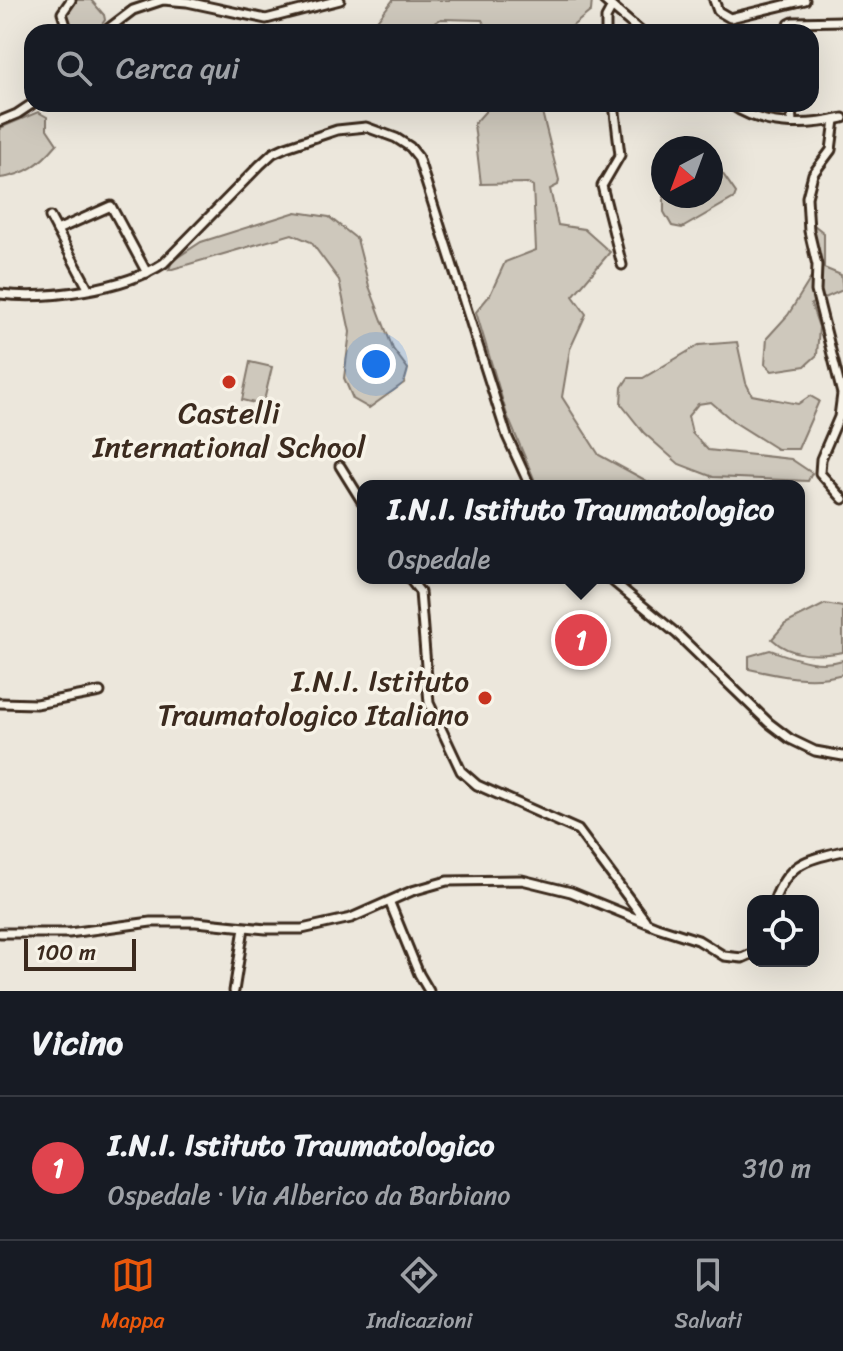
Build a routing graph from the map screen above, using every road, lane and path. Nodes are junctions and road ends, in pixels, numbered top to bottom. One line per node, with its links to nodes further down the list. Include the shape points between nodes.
1 (71, 0): 9 (street, via 62,13)
2 (340, 0): 10 (street, via 266,19 163,0 133,10)
3 (604, 0): 7 (street)
4 (714, 0): 6 (street, via 718,11 730,18)
5 (805, 0): 6 (street)
6 (794, 1)
7 (612, 7): 11 (street); 12 (street)
8 (842, 21): 13 (street)
9 (65, 24)
10 (115, 24)
11 (606, 24)
12 (632, 24)
13 (789, 24)
14 (24, 109): 19 (street)
15 (615, 112): 23 (street, via 620,155 602,186)
16 (743, 112): 20 (street, via 767,122)
17 (791, 112): 20 (street)
18 (839, 119): 20 (street); 27 (street, via 831,150 813,174 807,197 816,291)
19 (0, 121)
20 (792, 123)
21 (50, 217): 22 (street)
22 (57, 230): 24 (street, via 111,206); 25 (street)
23 (622, 265)
24 (147, 273): 25 (street); 29 (street, via 164,263 273,153 352,127 396,138 418,157 507,436)
25 (88, 288): 26 (street, via 41,296)
26 (0, 294)
27 (840, 369): 31 (street, via 842,407 820,468)
28 (340, 466): 30 (street)
29 (527, 480)
30 (357, 493)
31 (843, 499)
32 (414, 584): 40 (street, via 420,592 429,703 461,771 477,785 578,830)
33 (616, 584): 36 (street, via 790,739)
34 (100, 692): 35 (street, via 36,704)
35 (0, 703)
36 (843, 756)
37 (843, 851): 38 (street, via 802,863 782,879)
38 (776, 895)
39 (390, 903): 40 (street, via 447,881 522,880 571,892); 41 (street, via 319,926); 45 (street)
40 (647, 922): 43 (street, via 698,940 724,956)
41 (244, 928): 42 (street, via 151,922 69,933); 44 (street)
42 (0, 933)
43 (747, 956)
44 (234, 991)
45 (429, 991)

